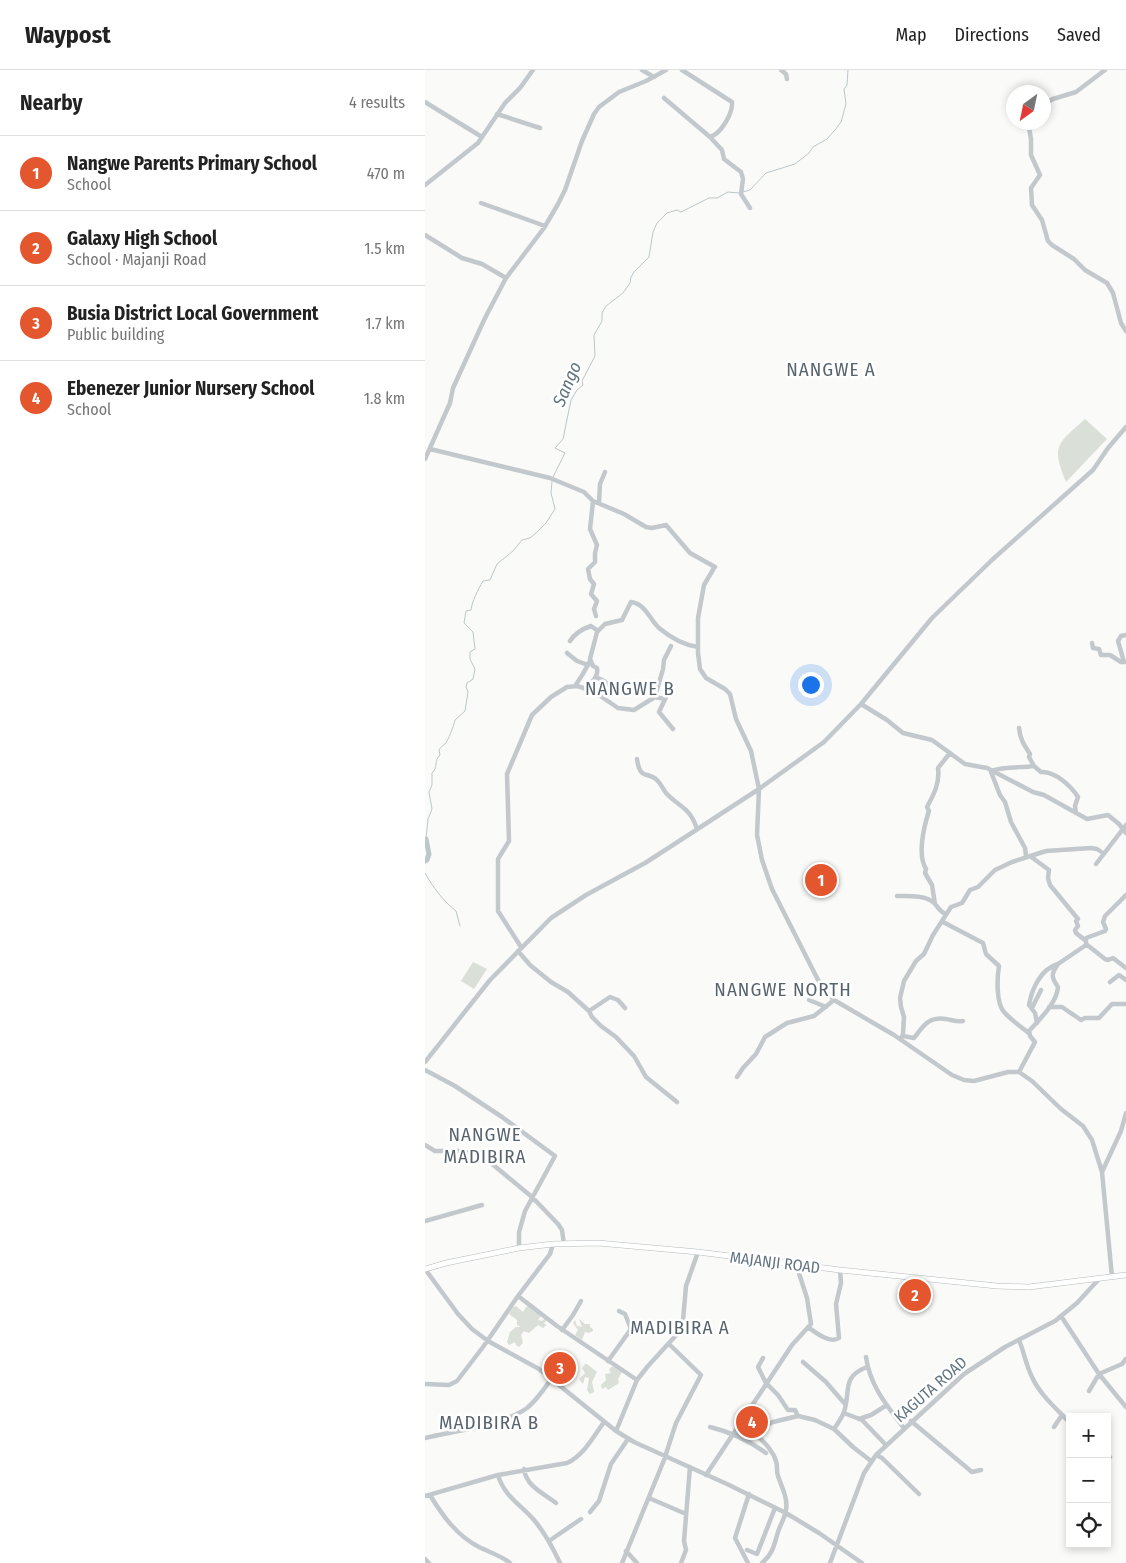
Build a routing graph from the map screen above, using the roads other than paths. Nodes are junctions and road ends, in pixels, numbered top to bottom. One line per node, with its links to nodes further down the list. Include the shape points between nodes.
1 (533, 70): 12 (street)
2 (642, 70): 7 (street)
3 (666, 70): 7 (street)
4 (682, 70): 16 (street, via 732,102 731,115)
5 (781, 70): 8 (street)
6 (1105, 70): 10 (street, via 1075,92)
7 (654, 77): 20 (street, via 626,88 595,112 565,190)
8 (787, 79)
9 (665, 98): 16 (street)
10 (1051, 100)
11 (425, 102): 15 (street)
12 (497, 114): 13 (street); 15 (street)
13 (540, 128)
14 (1029, 130): 23 (street, via 1031,155 1040,175 1031,188 1031,204 1042,220 1048,241 1107,283)
15 (483, 137): 17 (street)
16 (710, 138): 19 (street, via 724,159 741,172 741,194)
17 (425, 185)
18 (481, 203): 20 (street)
19 (750, 208)
20 (545, 226): 22 (street)
21 (425, 235): 22 (street, via 462,258 482,264)
22 (506, 278): 25 (street, via 453,388 450,404)
23 (1126, 331)
24 (1126, 427): 44 (street, via 1093,470 993,558 932,618)
25 (429, 450): 26 (street); 28 (street, via 552,479 584,492)
26 (425, 459)
27 (605, 472): 28 (street)
28 (598, 504): 29 (street, via 589,529 597,545 595,562 588,569 594,584 591,594 597,601); 35 (street, via 649,528 666,525 689,553 714,567 703,589 697,628)
29 (596, 616)
30 (598, 631): 32 (street, via 587,627); 35 (street, via 605,624 622,620 631,602 642,607 658,627 680,643); 38 (street)
31 (1126, 635): 37 (street, via 1121,636 1118,642)
32 (570, 641)
33 (1092, 643): 37 (street, via 1101,655)
34 (671, 646): 43 (street)
35 (698, 647): 51 (street, via 701,673 730,694 736,719 751,751)
36 (567, 653): 38 (street, via 577,662)
37 (1125, 662)
38 (589, 663): 39 (street, via 597,668); 40 (street)
39 (596, 677): 41 (street); 42 (street)
40 (575, 686): 41 (street); 64 (street, via 557,693 532,715 507,774 509,841 498,859 497,901 500,916)
41 (586, 690): 43 (street, via 593,691 617,708 634,710)
42 (615, 691)
43 (655, 697): 46 (street, via 666,697 659,712)
44 (861, 704): 47 (street, via 903,733 932,740); 51 (street, via 824,742)
45 (1019, 728): 49 (street, via 1023,746)
46 (673, 729)
47 (950, 753): 50 (street, via 965,764); 60 (street, via 938,768 939,779 927,807 921,845 923,865)
48 (637, 759): 53 (street, via 643,774 656,778 667,793 687,810)
49 (1034, 766): 50 (street); 52 (street, via 1068,784 1078,797)
50 (991, 770): 52 (street); 56 (street)
51 (759, 788): 53 (street); 71 (street, via 757,835 764,866 817,978)
52 (1076, 813): 54 (street, via 1087,819 1105,814)
53 (697, 829): 64 (street, via 645,863 569,905)
54 (1125, 829): 55 (street)
55 (1103, 854): 56 (street, via 1091,848 1046,851); 57 (street)
56 (1028, 856): 61 (street, via 995,870 978,887 970,890 962,903 951,907); 63 (street, via 1049,870 1050,885 1078,919 1075,933)
57 (1096, 864)
58 (1126, 895): 63 (street, via 1105,916 1105,931 1087,938)
59 (897, 896): 60 (street, via 923,898)
60 (935, 904): 61 (street)
61 (946, 914): 62 (street)
62 (943, 922): 80 (street, via 983,943 987,954 999,966 1001,1007); 81 (street, via 904,981 900,998 904,1017)
63 (1087, 942): 65 (street); 66 (street, via 1105,959 1113,958)
64 (520, 949): 77 (street, via 530,965); 82 (street, via 490,980)
65 (1058, 964): 74 (street, via 1053,981 1059,989); 76 (street, via 1041,976 1029,1002)
66 (1126, 968)
67 (1126, 980): 68 (street, via 1119,975)
68 (1110, 982)
69 (1041, 990): 76 (street)
70 (809, 1000): 73 (street)
71 (834, 1000): 73 (street); 81 (street)
72 (1126, 1004): 74 (street, via 1112,1004 1099,1018 1081,1020 1062,1008)
73 (825, 1007): 85 (street, via 814,1016 787,1023 765,1037 757,1054)
74 (1049, 1007): 79 (street)
75 (625, 1008): 77 (street, via 611,997)
76 (1032, 1008): 79 (street)
77 (589, 1011): 86 (street, via 623,1043 646,1077)
78 (963, 1021): 81 (street, via 931,1019 914,1038)
79 (1037, 1023): 80 (street)
80 (1029, 1033): 84 (street, via 1035,1042)
81 (902, 1037): 84 (street, via 959,1079 975,1081)
82 (425, 1062)
83 (425, 1070): 90 (street, via 502,1117 555,1156)
84 (1019, 1072): 89 (street, via 1083,1126 1092,1140)
85 (737, 1077)
86 (677, 1102)
87 (1126, 1113): 89 (street)
88 (425, 1145): 90 (street, via 435,1151 463,1151 485,1159)
89 (1102, 1172): 101 (street)
90 (532, 1197): 94 (street, via 559,1224); 95 (street, via 519,1232)
91 (482, 1205): 92 (street)
92 (425, 1221)
93 (553, 1244): 94 (main road, MAJANJI ROAD); 95 (main road, MAJANJI ROAD); 103 (street, via 550,1254)
94 (564, 1244): 96 (main road, MAJANJI ROAD, via 630,1245)
95 (519, 1248): 98 (main road, MAJANJI ROAD)
96 (698, 1252): 97 (main road, MAJANJI ROAD); 111 (street, via 686,1286 683,1320 679,1332)
97 (796, 1264): 99 (main road, MAJANJI ROAD); 107 (street, via 809,1308 811,1324)
98 (425, 1269): 110 (street, via 463,1320)
99 (840, 1270): 102 (main road, MAJANJI ROAD, via 1029,1287); 107 (street, via 841,1283 836,1304 839,1338 834,1341 828,1339)
100 (1126, 1275): 101 (main road, MAJANJI ROAD)
101 (1112, 1277): 102 (main road, MAJANJI ROAD)
102 (1100, 1278): 106 (street, KAGUTA ROAD)
103 (518, 1296): 108 (street); 110 (street)
104 (581, 1301): 108 (street)
105 (619, 1311): 115 (street, via 625,1314 631,1329)
106 (1061, 1316): 109 (street, KAGUTA ROAD); 118 (street)
107 (808, 1327): 121 (street)
108 (562, 1330): 115 (street)
109 (1019, 1340): 128 (street, via 1033,1379); 132 (street, KAGUTA ROAD, via 964,1374)
110 (488, 1341): 119 (street); 122 (street, via 455,1382 449,1386)
111 (669, 1344): 120 (street); 146 (street, via 701,1375 679,1415)
112 (866, 1357): 117 (street)
113 (763, 1358): 121 (street, via 758,1367)
114 (1126, 1359): 118 (street)
115 (608, 1361): 120 (street)
116 (803, 1362): 124 (street)
117 (867, 1367): 124 (street, via 855,1372 847,1388); 125 (street)
118 (1099, 1374): 123 (street); 126 (street)
119 (552, 1378): 133 (street); 141 (street, via 522,1411 501,1420)
120 (637, 1380): 139 (street)
121 (766, 1383): 129 (street, via 788,1410 795,1410); 140 (street)
122 (425, 1384)
123 (1089, 1391)
124 (845, 1404): 127 (street)
125 (887, 1406): 130 (street); 136 (street)
126 (1126, 1407)
127 (844, 1413): 130 (street); 137 (street)
128 (1062, 1415): 131 (street); 135 (street)
129 (798, 1416): 137 (street); 138 (street)
130 (859, 1419): 143 (street)
131 (1066, 1419)
132 (911, 1421): 136 (street, KAGUTA ROAD); 150 (street, via 972,1472)
133 (605, 1422): 139 (street); 149 (street, via 572,1461)
134 (709, 1427): 140 (street)
135 (1054, 1427)
136 (904, 1428): 143 (street, KAGUTA ROAD)
137 (834, 1429): 147 (street)
138 (752, 1430): 140 (street); 160 (street, via 776,1460 777,1474 787,1503)
139 (616, 1431): 142 (street)
140 (734, 1434): 144 (street); 152 (street)
141 (425, 1438)
142 (628, 1439): 146 (street); 159 (street, via 611,1464 599,1501)
143 (886, 1445): 145 (street, KAGUTA ROAD)
144 (766, 1454)
145 (876, 1455): 147 (street, KAGUTA ROAD); 154 (street)
146 (665, 1456): 148 (street); 156 (street)
147 (871, 1461): 164 (street, KAGUTA ROAD)
148 (690, 1467): 152 (street); 161 (street)
149 (523, 1469): 151 (street); 157 (street, via 528,1482)
150 (981, 1470)
151 (498, 1475): 155 (street); 163 (street, via 509,1496 535,1521)
152 (706, 1475): 153 (street)
153 (749, 1494): 158 (street); 174 (street, via 735,1538)
154 (919, 1494)
155 (428, 1496): 169 (street, via 465,1538)
156 (649, 1498): 161 (street); 166 (street)
157 (555, 1503)
158 (775, 1508): 160 (street); 165 (street, via 757,1554)
159 (590, 1512)
160 (786, 1513): 164 (street); 175 (street, via 771,1553)
161 (686, 1514): 173 (street, via 683,1541 686,1550)
162 (581, 1519): 163 (street)
163 (549, 1541): 170 (street)
164 (837, 1546): 176 (street, KAGUTA ROAD); 177 (street)
165 (747, 1550)
166 (626, 1551): 171 (street); 172 (street)
167 (425, 1559): 168 (street)
168 (429, 1563)
169 (511, 1563)
170 (560, 1563)
171 (622, 1563)
172 (637, 1563)
173 (681, 1563)
174 (748, 1563)
175 (762, 1563)
176 (830, 1563)
177 (862, 1563)

